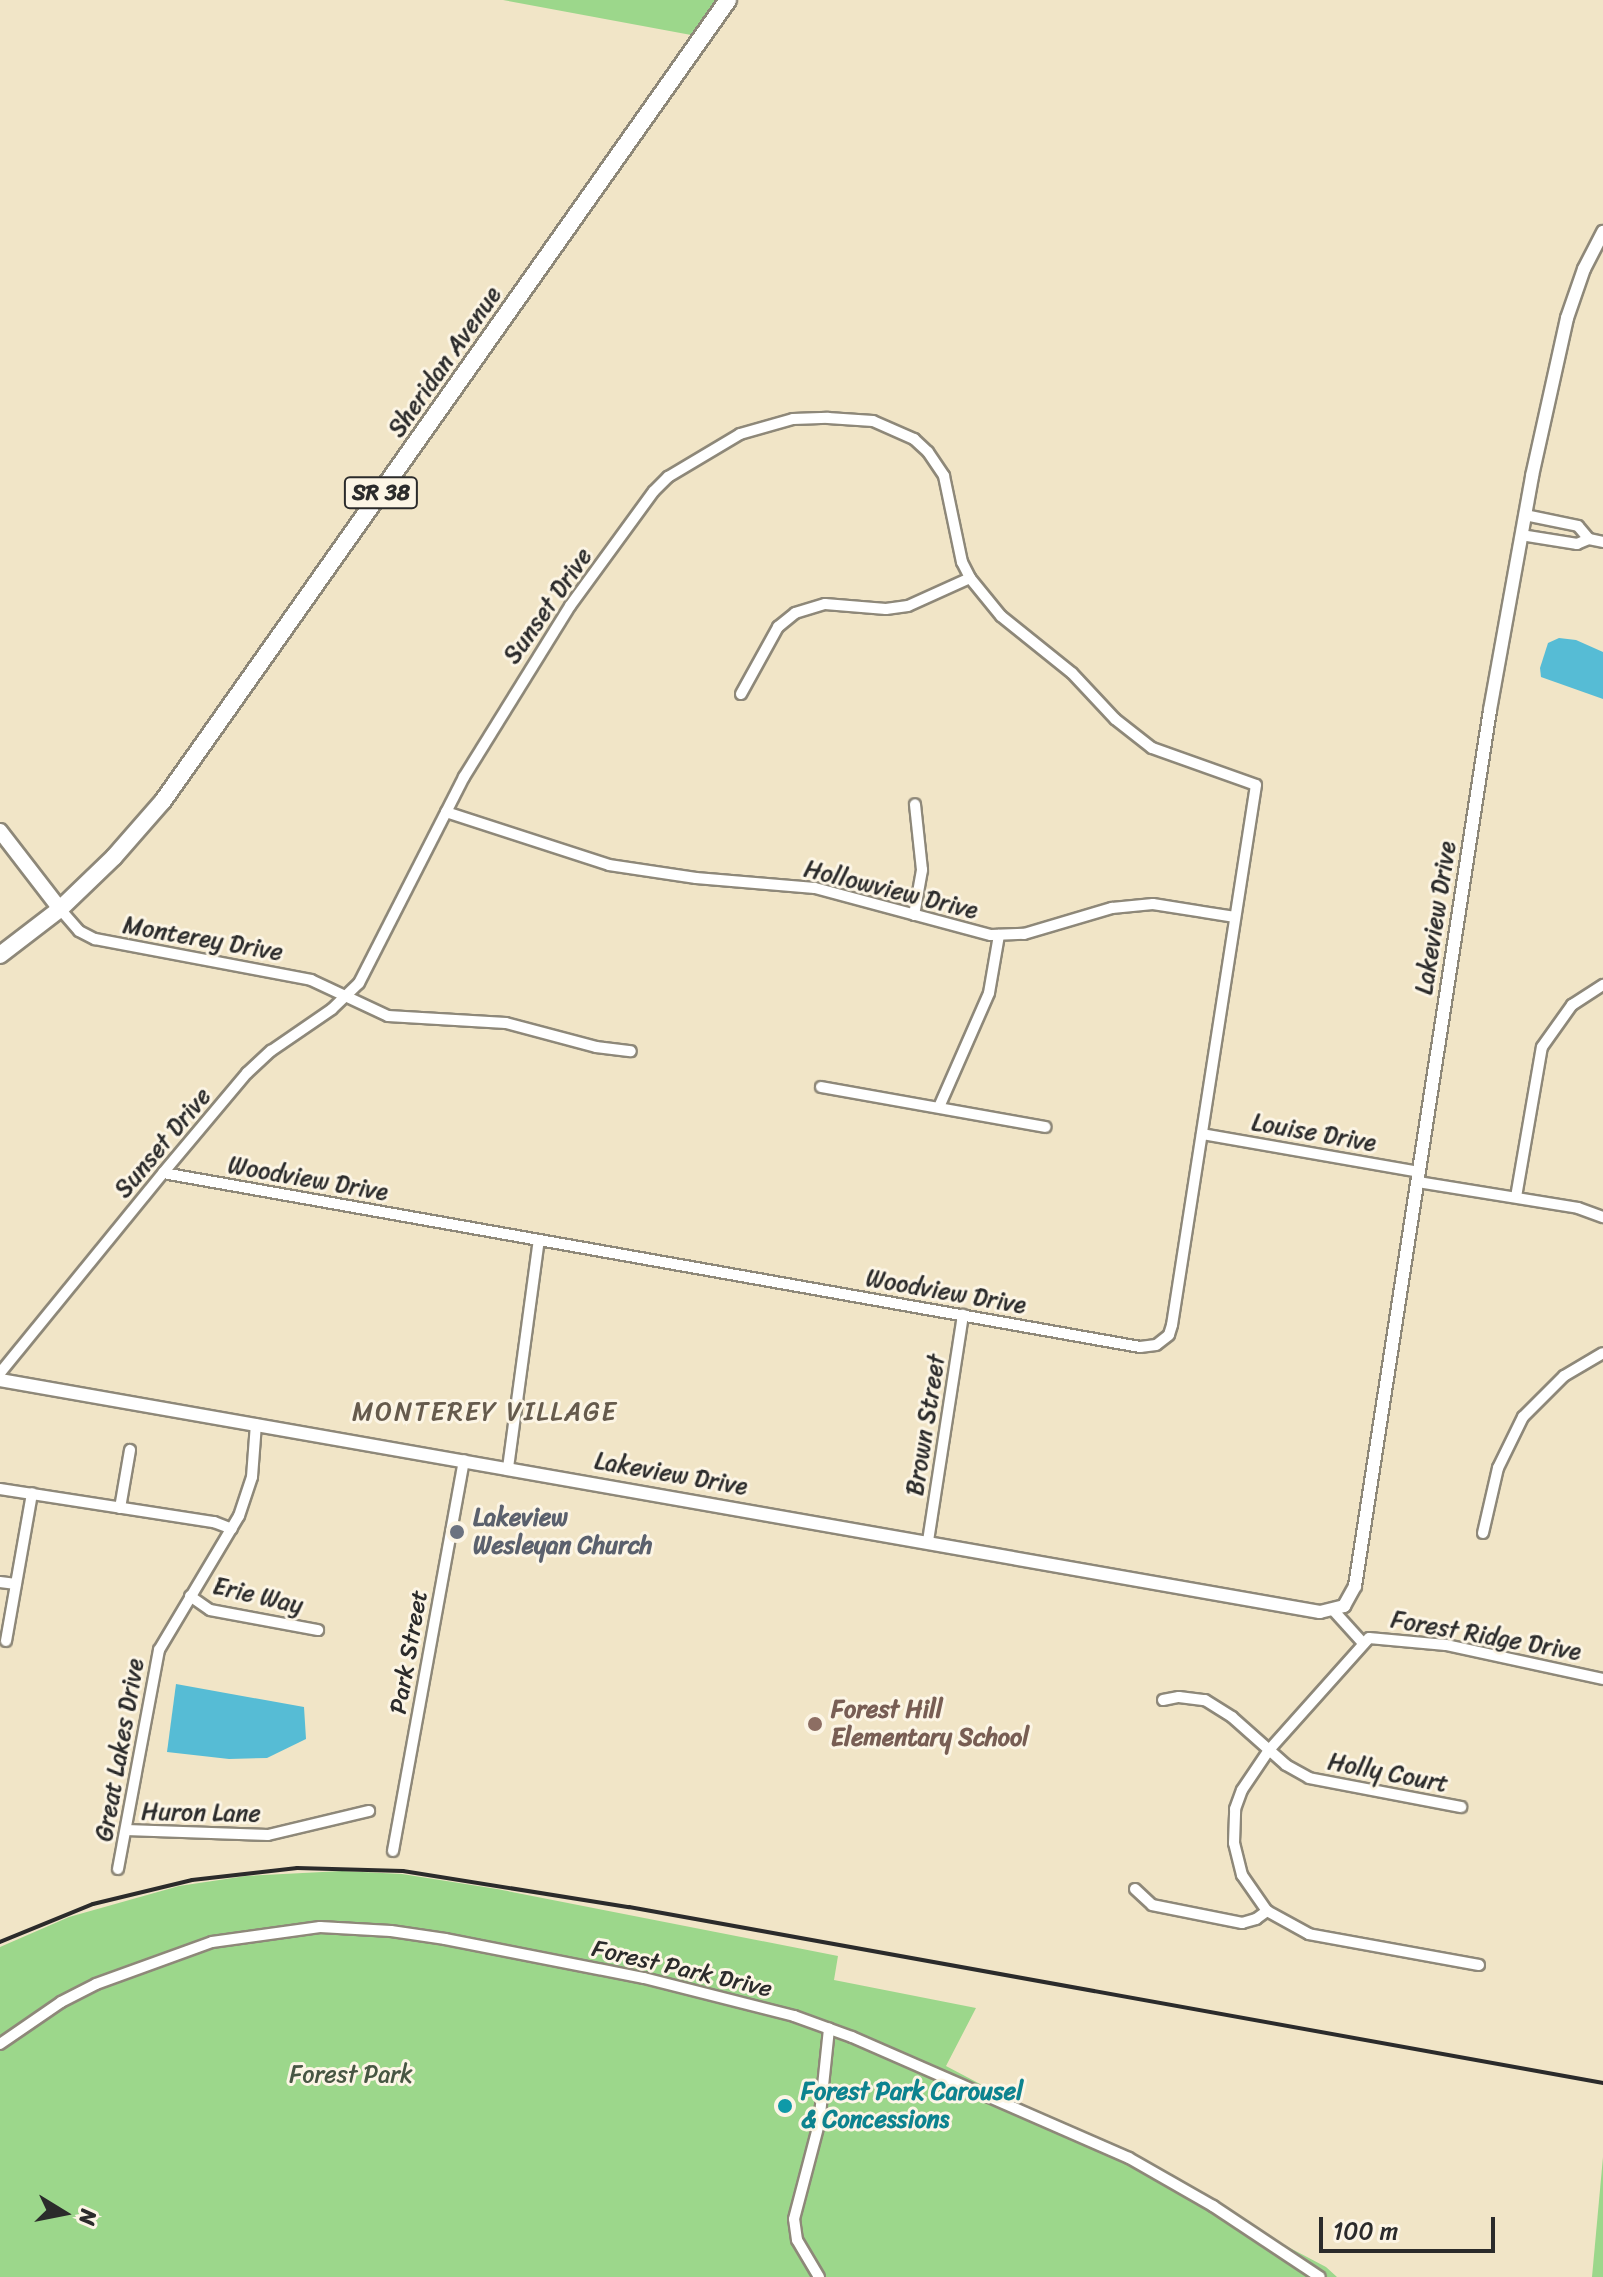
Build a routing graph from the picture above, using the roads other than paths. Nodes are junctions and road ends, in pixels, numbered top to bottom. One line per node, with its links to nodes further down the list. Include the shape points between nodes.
1 (728, 0): 13 (main road, Sheridan Avenue / SR 38, via 199,753 145,823)
2 (1603, 232): 3 (street, Lakeview Drive, via 1580,281 1557,353)
3 (1525, 515): 4 (street, Lakeview Drive); 5 (street, via 1578,526)
4 (1521, 535): 5 (street, via 1577,544); 26 (street, Lakeview Drive)
5 (1589, 539): 6 (street)
6 (1603, 542)
7 (970, 578): 8 (street, via 908,606 825,604 795,613 778,627); 9 (street, Sunset Drive, via 1001,616 1072,673 1134,735 1181,761); 11 (street, Sunset Drive, via 957,549 944,476 914,439 873,421 828,418 793,419 740,434 668,477 642,505 522,679)
8 (741, 694)
9 (1256, 785): 15 (street, Woodview Drive)
10 (915, 804): 14 (street, via 922,870)
11 (446, 812): 14 (street, Hollowview Drive, via 609,865 815,888); 19 (street, Sunset Drive, via 368,967)
12 (0, 831): 13 (main road)
13 (60, 909): 17 (main road, Sheridan Avenue / SR 38); 19 (street, Monterey Drive, via 79,931 95,939 273,971 311,980)
14 (914, 915): 16 (street, Hollowview Drive)
15 (1235, 917): 16 (street, Hollowview Drive, via 1153,904 1112,908 1038,931); 24 (street, Woodview Drive)
16 (999, 935): 22 (street, via 989,993)
17 (0, 955)
18 (1603, 985): 27 (street, via 1572,1005 1542,1047)
19 (347, 997): 20 (street, Monterey Drive, via 372,1011 404,1019 496,1022); 25 (street, Sunset Drive, via 247,1073)
20 (631, 1051)
21 (821, 1087): 22 (street)
22 (939, 1107): 23 (street)
23 (1045, 1127)
24 (1202, 1134): 26 (street, Louise Drive); 30 (street, Woodview Drive, via 1172,1325 1163,1341 1140,1347)
25 (163, 1173): 29 (street, Woodview Drive); 32 (street, Sunset Drive)
26 (1419, 1177): 27 (street, Louise Drive); 47 (street, Lakeview Drive, via 1355,1586 1344,1606)
27 (1516, 1197): 28 (street, Louise Drive)
28 (1603, 1217)
29 (539, 1240): 30 (street, Woodview Drive); 37 (street)
30 (963, 1315): 43 (street, Brown Street)
31 (1603, 1353): 42 (street, via 1564,1376 1523,1417 1498,1468)
32 (0, 1373)
33 (0, 1380): 34 (street, Lakeview Drive)
34 (256, 1424): 36 (street, Lakeview Drive); 41 (street, Great Lakes Drive, via 252,1477)
35 (130, 1450): 40 (street)
36 (464, 1460): 37 (street, Lakeview Drive); 57 (street, Park Street)
37 (508, 1468): 43 (street, Lakeview Drive)
38 (0, 1489): 39 (street)
39 (32, 1493): 40 (street); 45 (street)
40 (120, 1508): 41 (street)
41 (232, 1529): 46 (street, Great Lakes Drive)
42 (1483, 1533)
43 (928, 1541): 47 (street, Lakeview Drive)
44 (0, 1582): 45 (street)
45 (16, 1584): 49 (street)
46 (190, 1596): 48 (street, Erie Way, via 226,1614); 56 (street, Great Lakes Drive, via 159,1650)
47 (1334, 1611): 50 (street)
48 (318, 1630)
49 (6, 1641)
50 (1363, 1643): 51 (street, Forest Ridge Drive, via 1375,1636 1446,1645); 53 (street)
51 (1603, 1679)
52 (1163, 1700): 53 (street, Holly Court, via 1205,1700)
53 (1269, 1750): 54 (street, Holly Court, via 1309,1778); 60 (street, via 1242,1790 1234,1819 1238,1865)
54 (1461, 1807)
55 (369, 1811): 56 (street, Huron Lane, via 268,1835)
56 (126, 1830): 58 (street, Great Lakes Drive)
57 (393, 1851)
58 (118, 1869)
59 (1135, 1889): 60 (street, via 1152,1905 1242,1923)
60 (1267, 1911): 61 (street, via 1309,1934)
61 (1479, 1965)
62 (829, 2029): 63 (street, Forest Park Drive, via 730,1999 571,1964 391,1931 320,1927 244,1935 174,1954 61,2002); 64 (street, via 819,2124 794,2219 797,2240); 65 (street, Forest Park Drive, via 1102,2145 1213,2206)
63 (0, 2044)
64 (819, 2277)
65 (1320, 2277)

